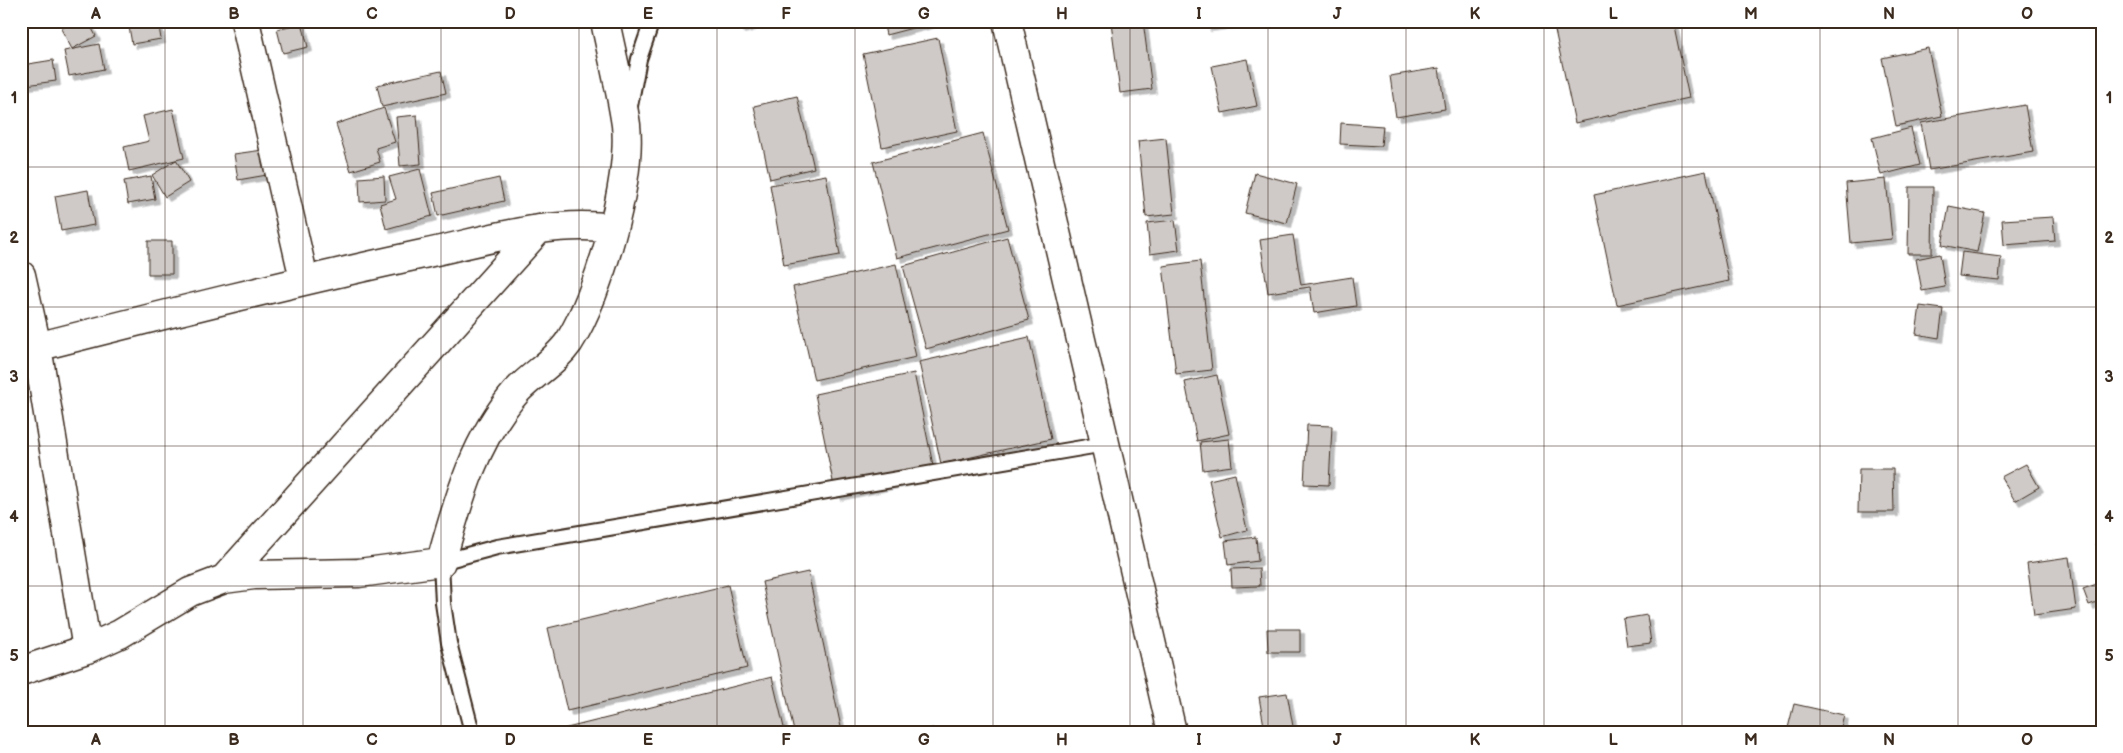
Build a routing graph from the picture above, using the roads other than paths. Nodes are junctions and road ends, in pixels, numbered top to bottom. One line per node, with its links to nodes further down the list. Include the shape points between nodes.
1 (245, 21): 9 (street)
2 (605, 21): 5 (street)
3 (652, 21): 5 (lane, via 639,59)
4 (1007, 21): 11 (street)
5 (626, 126): 6 (street, via 621,192)
6 (613, 228): 7 (street, via 588,225); 12 (street, via 579,325 556,358 518,391 478,448)
7 (539, 229): 9 (street); 13 (street)
8 (21, 275): 10 (street)
9 (304, 279): 10 (street)
10 (29, 349): 14 (street)
11 (1105, 444): 12 (lane, via 496,547); 17 (street)
12 (442, 562): 13 (street, via 359,573 254,575); 16 (lane, via 448,643)
13 (224, 579): 14 (street, via 190,592 120,634)
14 (87, 649): 15 (street)
15 (21, 670)
16 (472, 732)
17 (1172, 732)

